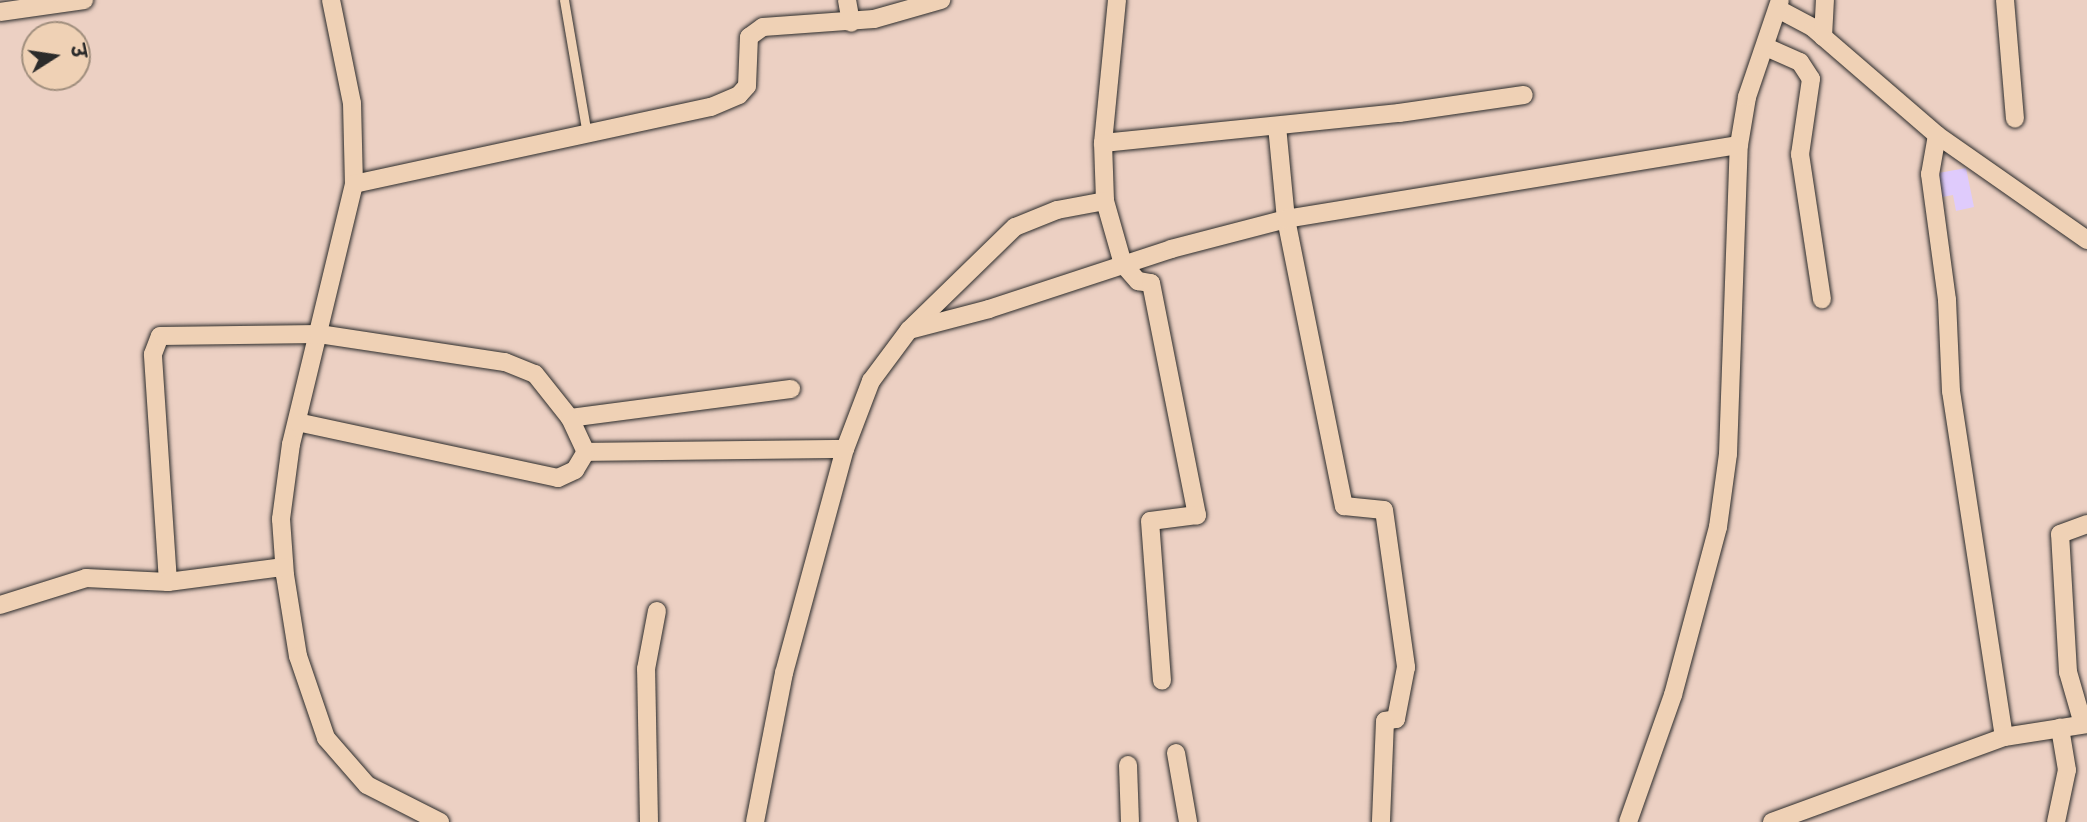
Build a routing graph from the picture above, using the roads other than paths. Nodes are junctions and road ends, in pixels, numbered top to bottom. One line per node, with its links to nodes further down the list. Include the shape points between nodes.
1 (84, 0): 10 (street)
2 (331, 0): 21 (street, via 352,103)
3 (564, 0): 17 (lane)
4 (847, 0): 11 (street)
5 (941, 0): 11 (street)
6 (1117, 0): 19 (street)
7 (1825, 0): 12 (street)
8 (2005, 0): 15 (street)
9 (1779, 4): 12 (street); 13 (street)
10 (0, 12)
11 (851, 23): 17 (street, via 764,27 749,37 751,73 740,95 711,107)
12 (1823, 37): 18 (street)
13 (1766, 47): 20 (street, via 1747,97); 26 (street, via 1800,62 1811,79 1800,154)
14 (1524, 95): 16 (street)
15 (2015, 119)
16 (1277, 127): 19 (street); 23 (street)
17 (587, 135): 21 (street)
18 (1937, 135): 24 (street); 42 (street, via 1930,174 1947,300 1951,391)
19 (1103, 143): 22 (street)
20 (1739, 145): 23 (street); 51 (street, via 1728,454 1718,527 1673,695)
21 (354, 184): 28 (street)
22 (1105, 201): 25 (street); 27 (street, via 1057,210 1015,227)
23 (1286, 219): 25 (street); 50 (street, via 1344,506 1384,510 1406,667 1396,719 1385,722)
24 (2086, 235)
25 (1124, 264): 27 (street); 39 (street, via 1138,281 1151,283 1197,515 1150,521)
26 (1822, 299)
27 (909, 330): 32 (street, via 871,381)
28 (319, 334): 30 (street, via 505,362 535,374); 31 (street); 36 (street, via 167,334 154,342)
29 (791, 389): 30 (street)
30 (570, 418): 33 (street)
31 (297, 422): 33 (street, via 558,478 575,470); 35 (street, via 281,519)
32 (845, 449): 33 (street); 47 (street, via 784,673)
33 (586, 452)
34 (2087, 524): 40 (street, via 2060,534 2068,671)
35 (285, 567): 36 (street); 45 (street, via 298,656 327,737 367,785)
36 (168, 582): 37 (street, via 86,578)
37 (0, 605)
38 (657, 611): 46 (street, via 646,669)
39 (1161, 681)
40 (2085, 724): 41 (street)
41 (2060, 728): 42 (street); 53 (street, via 2067,770)
42 (2004, 737): 52 (street)
43 (1176, 752): 49 (street)
44 (1128, 765): 48 (street)
45 (440, 822)
46 (649, 822)
47 (755, 822)
48 (1130, 822)
49 (1188, 822)
50 (1381, 822)
51 (1628, 822)
52 (1772, 822)
53 (2056, 822)

